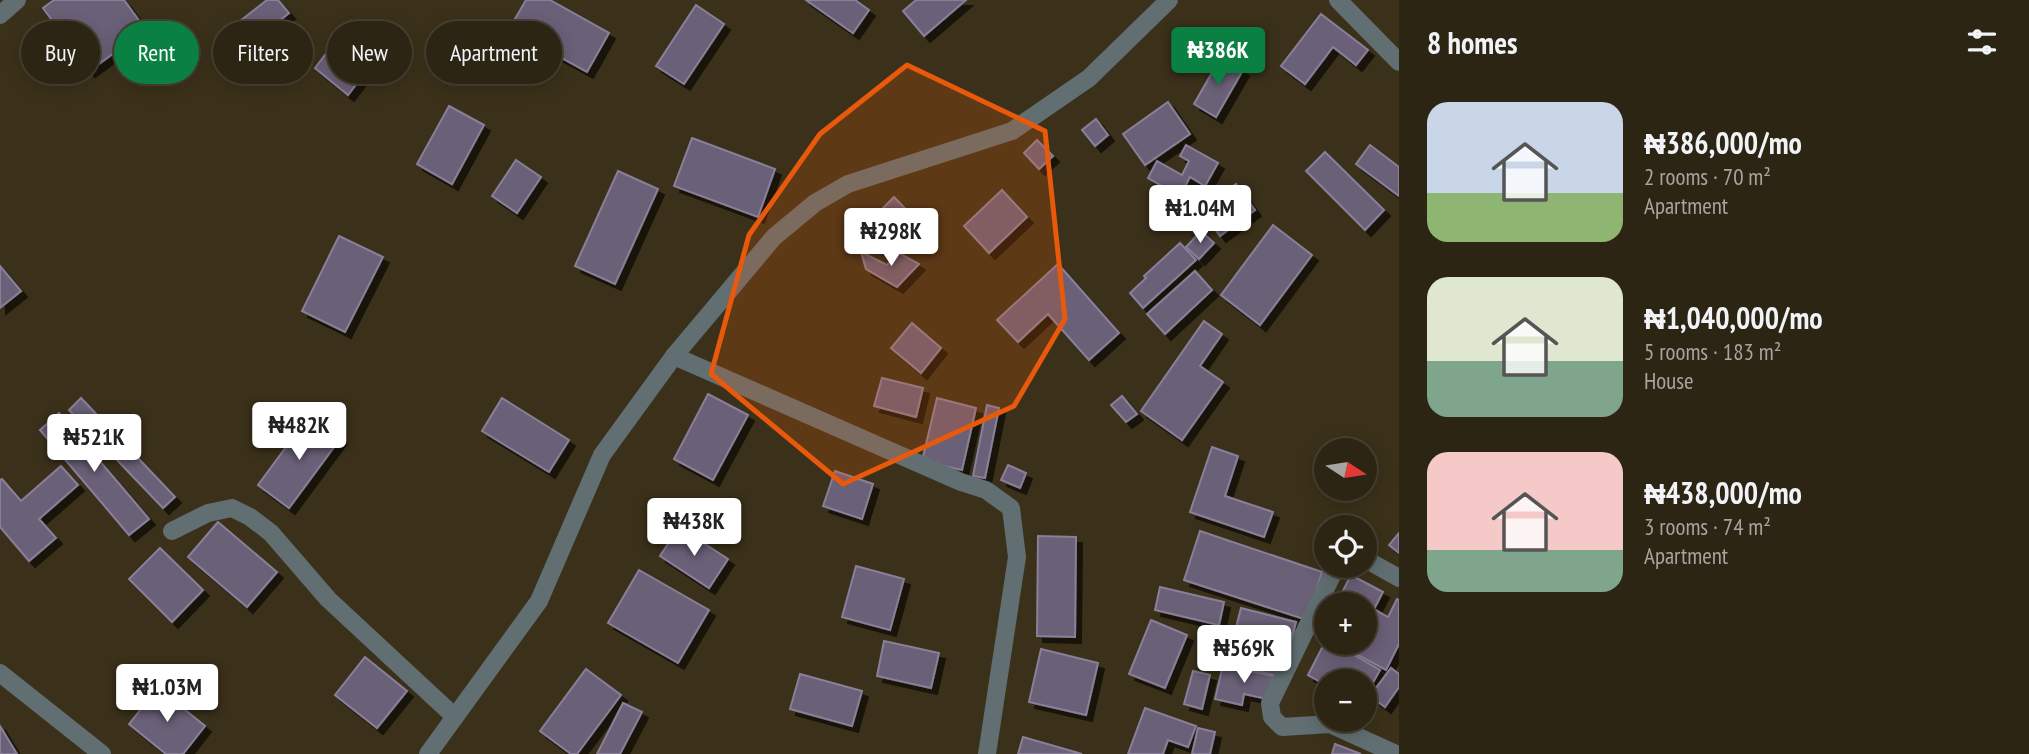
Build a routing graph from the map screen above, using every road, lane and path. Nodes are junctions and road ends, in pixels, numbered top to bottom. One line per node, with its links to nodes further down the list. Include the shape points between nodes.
1 (17, 0): 4 (street)
2 (1169, 0): 6 (street, via 1089,78 1013,131 848,184 815,203 774,237)
3 (1338, 0): 5 (street)
4 (0, 15)
5 (1399, 62)
6 (674, 356): 12 (street, via 602,455 539,601); 15 (street, via 986,490 1011,508 1017,557)
7 (172, 531): 12 (street, via 208,513 232,508 250,517 271,533 328,599)
8 (1377, 566): 10 (street)
9 (1331, 578): 16 (street, via 1270,703 1272,717 1282,727 1330,724)
10 (1399, 578)
11 (0, 673): 13 (street)
12 (455, 717): 14 (street)
13 (102, 754)
14 (428, 754)
15 (987, 754)
16 (1396, 754)

